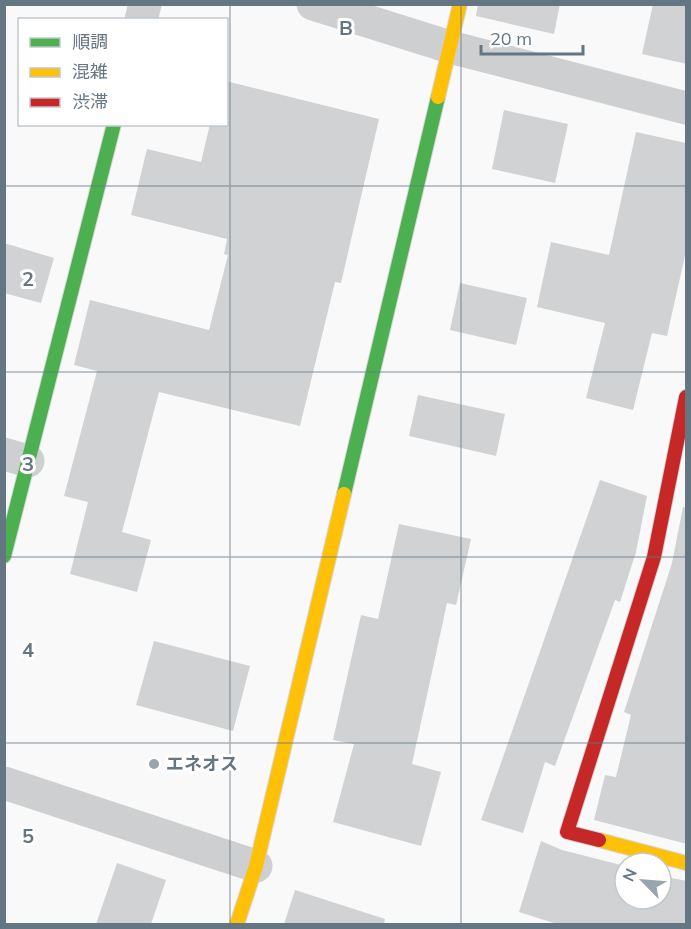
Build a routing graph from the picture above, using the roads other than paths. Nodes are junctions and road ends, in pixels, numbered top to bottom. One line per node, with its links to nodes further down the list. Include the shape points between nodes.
1 (313, 4): 3 (street)
2 (460, 4): 3 (street)
3 (450, 47): 4 (street); 11 (street)
4 (687, 108)
5 (113, 126): 7 (street)
6 (687, 397): 10 (street, via 654,557 567,832)
7 (16, 457): 8 (street)
8 (4, 556)
9 (4, 783): 11 (street)
10 (687, 863)
11 (256, 866): 12 (street)
12 (237, 924)

